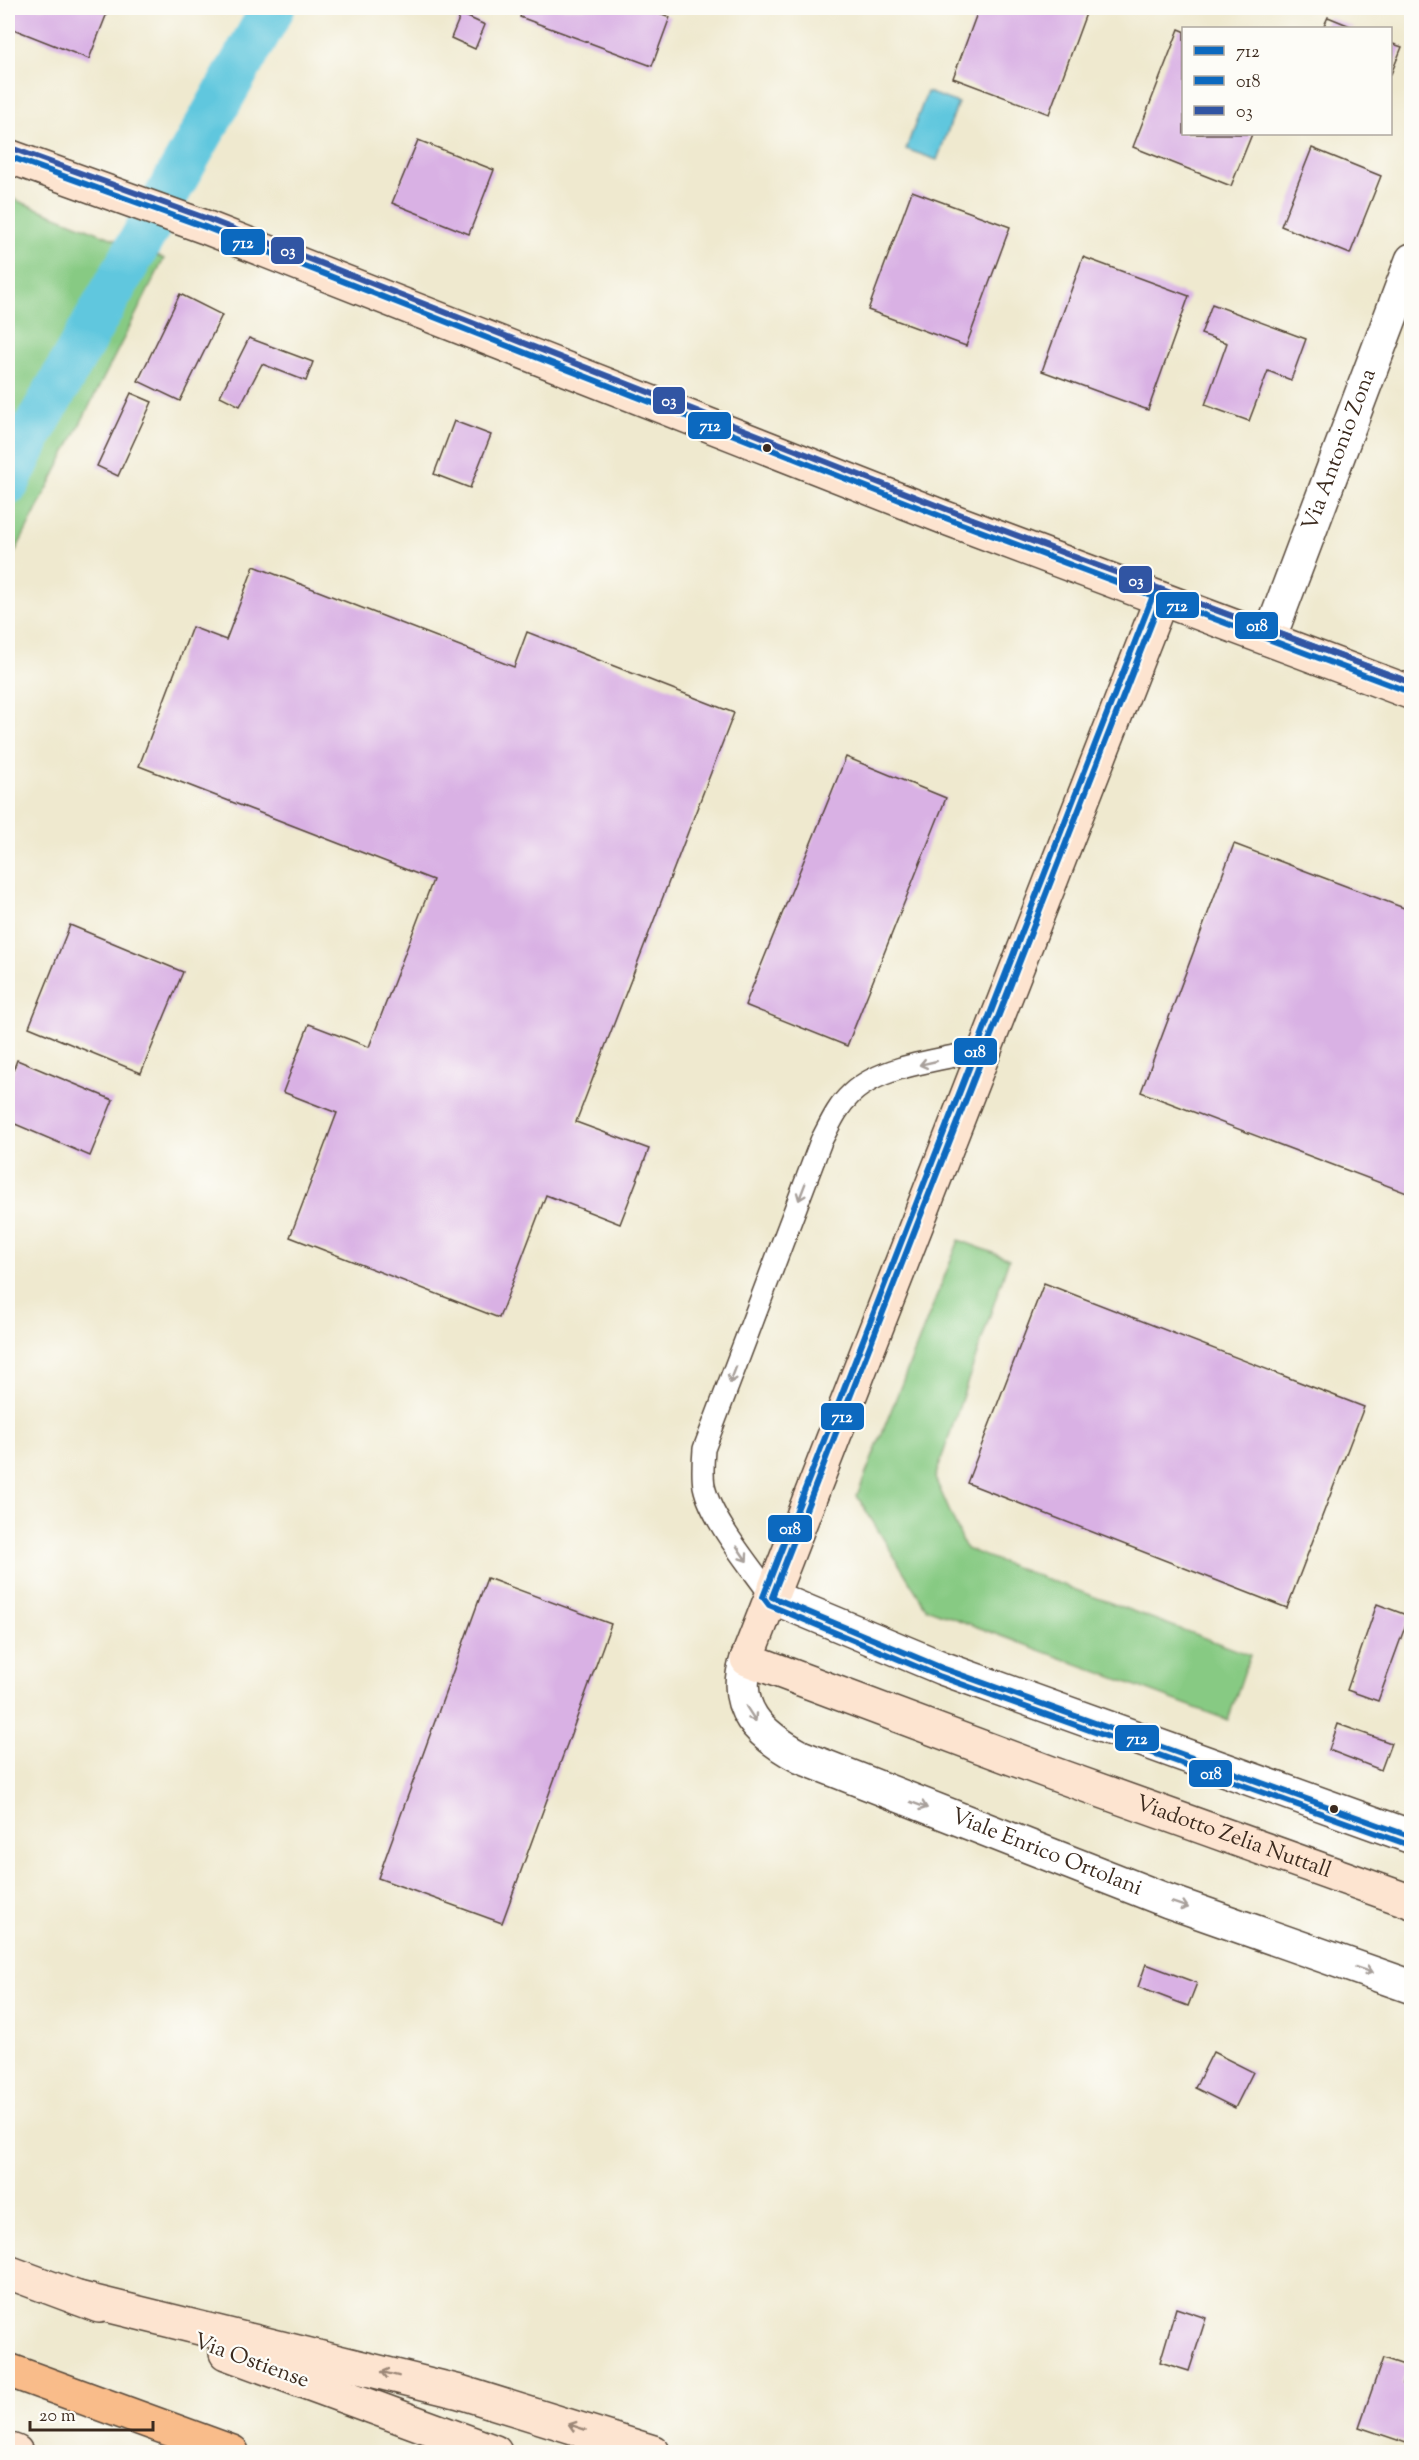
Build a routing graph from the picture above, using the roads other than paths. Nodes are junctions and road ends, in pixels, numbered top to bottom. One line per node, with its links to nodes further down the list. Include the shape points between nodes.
1 (8, 156): 3 (street, via 205,227 921,509)
2 (1412, 260): 4 (street, Via Antonio Zona)
3 (1161, 599): 4 (street); 6 (street, Viale Enrico Ortolani)
4 (1269, 639): 5 (street)
5 (1412, 693)
6 (985, 1050): 7 (street, Viale Enrico Ortolani); 7 (lane, one-way to 7, via 895,1071 865,1083 839,1107 821,1140 704,1449 702,1466 704,1487 718,1519)
7 (772, 1598): 8 (street, Viale Enrico Ortolani); 9 (street, via 942,1668)
8 (747, 1659): 10 (street, Viadotto Zelia Nuttall); 11 (street, Viale Enrico Ortolani, one-way to 11, via 742,1700 749,1713 772,1740 801,1757 1168,1901)
9 (1412, 1837)
10 (1412, 1902)
11 (1412, 1987)
12 (8, 2272): 13 (street, Via Ostiense)
13 (78, 2298): 18 (street, Via Ostiense); 19 (street, one-way to 13, via 450,2390)
14 (8, 2370): 17 (main road)
15 (8, 2449): 16 (street)
16 (16, 2452)
17 (232, 2452)
18 (495, 2452)
19 (653, 2452)

